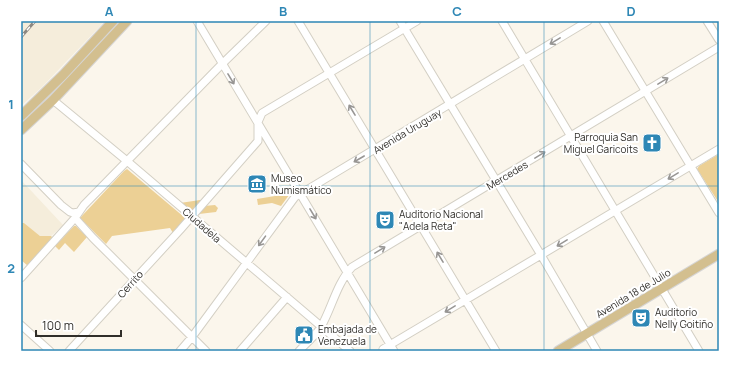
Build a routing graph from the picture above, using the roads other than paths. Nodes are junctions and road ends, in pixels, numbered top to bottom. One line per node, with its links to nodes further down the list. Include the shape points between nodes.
1 (113, 21): 18 (main road)
2 (127, 21): 19 (main road)
3 (197, 21): 16 (street)
4 (266, 21): 16 (street)
5 (298, 21): 17 (street)
6 (400, 21): 12 (street)
7 (416, 21): 12 (street)
8 (502, 21): 15 (street)
9 (588, 21): 15 (street, Avenida Uruguay, one-way to 15)
10 (603, 21): 20 (street)
11 (707, 21): 13 (street)
12 (404, 29): 17 (street); 22 (street)
13 (719, 40)
14 (719, 47): 20 (street, Mercedes, one-way to 14)
15 (525, 60): 22 (street, Avenida Uruguay); 26 (street)
16 (222, 64): 24 (street, one-way to 24); 29 (street)
17 (330, 72): 24 (street, via 262,113); 28 (street, one-way to 17)
18 (63, 75): 19 (street); 23 (main road)
19 (70, 82): 21 (main road)
20 (646, 92): 26 (street, Mercedes); 31 (street)
21 (53, 100): 25 (main road); 29 (street, Ciudadela)
22 (450, 105): 28 (street, Avenida Uruguay); 32 (street)
23 (21, 116)
24 (258, 122): 33 (street); 37 (street, Cerrito, via 258,141)
25 (21, 130)
26 (571, 136): 32 (street, Mercedes, one-way to 26); 34 (street)
27 (719, 148): 31 (street)
28 (376, 149): 33 (street, Avenida Uruguay, one-way to 33); 38 (street)
29 (127, 161): 36 (street); 37 (street, Ciudadela)
30 (21, 164): 36 (street, via 61,205)
31 (690, 165): 34 (street, one-way to 34); 35 (street)
32 (496, 181): 38 (street, Mercedes); 40 (street)
33 (300, 194): 41 (street, Avenida Uruguay, one-way to 41, via 292,200); 42 (street, one-way to 42)
34 (616, 211): 40 (street, one-way to 40); 45 (street)
35 (719, 213)
36 (77, 215): 43 (street); 44 (street, via 93,238)
37 (191, 216): 41 (street, Ciudadela); 44 (street, Cerrito)
38 (421, 226): 42 (street, Mercedes, one-way to 38, via 352,267); 47 (street, one-way to 38)
39 (719, 254): 45 (main road, Avenida 18 de Julio)
40 (541, 255): 47 (street); 50 (street)
41 (246, 262): 46 (street, Ciudadela); 51 (street, Avenida Uruguay)
42 (348, 272): 49 (street, Mercedes); 52 (street)
43 (21, 278)
44 (135, 279): 51 (street); 55 (street, Cerrito)
45 (663, 288): 50 (main road, Avenida 18 de Julio); 64 (street)
46 (286, 297): 49 (street, Ciudadela); 58 (street)
47 (466, 300): 52 (street, one-way to 52); 61 (street)
48 (21, 325): 54 (street)
49 (321, 327): 59 (street, Mercedes); 60 (street, Ciudadela)
50 (587, 334): 62 (main road, Avenida 18 de Julio); 63 (street)
51 (192, 337): 56 (street, Avenida Uruguay); 57 (street)
52 (392, 348): 53 (street)
53 (383, 349)
54 (50, 351)
55 (69, 351)
56 (180, 351)
57 (206, 351)
58 (240, 351)
59 (299, 351)
60 (350, 351)
61 (496, 351)
62 (558, 351)
63 (597, 351)
64 (699, 351)

